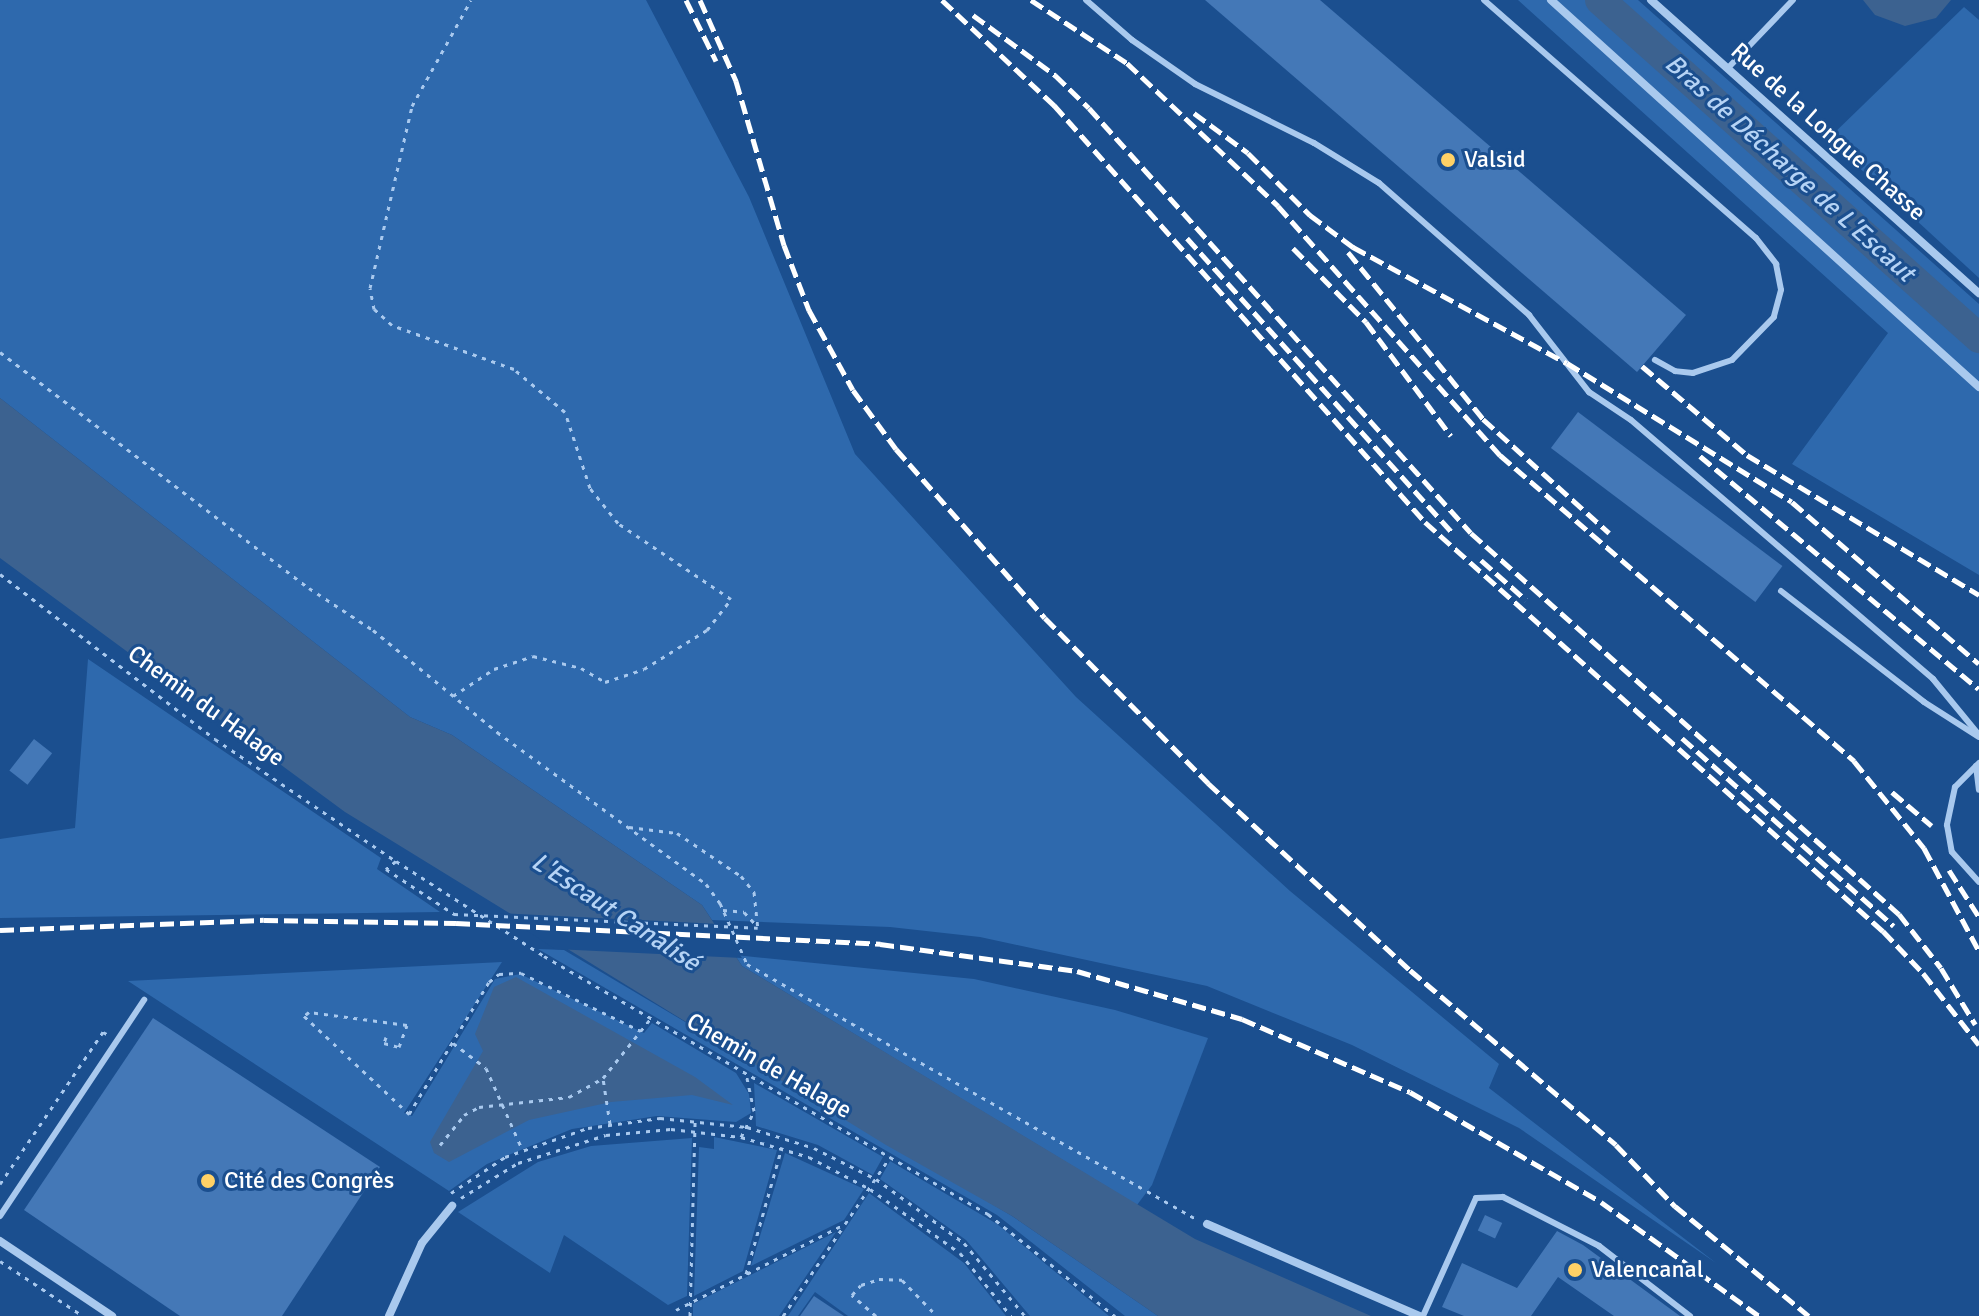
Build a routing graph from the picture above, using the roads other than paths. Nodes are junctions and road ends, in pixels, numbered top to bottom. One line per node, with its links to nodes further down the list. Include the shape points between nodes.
1 (1086, 0): 11 (lane, via 1195,84 1314,143 1379,183 1529,315 1589,392 1631,420 1922,669 1956,702)
2 (1484, 0): 8 (lane, via 1756,238 1776,264 1781,290 1774,317 1732,360 1693,373)
3 (1551, 0): 9 (street)
4 (1651, 0): 6 (street, Rue de la Longue Chasse)
5 (1793, 0): 6 (lane)
6 (1728, 68): 7 (street, Rue de la Longue Chasse)
7 (1979, 293)
8 (1655, 360)
9 (1979, 387)
10 (1781, 591): 11 (lane, via 1924,702)
11 (1979, 736)
12 (1978, 765): 13 (lane); 14 (lane, via 1955,787 1947,825 1952,852)
13 (1979, 790)
14 (1979, 882)
15 (144, 1000): 17 (lane)
16 (452, 1206): 22 (street, via 422,1243)
17 (0, 1216)
18 (1207, 1224): 20 (street)
19 (0, 1241): 21 (street)
20 (1424, 1315): 23 (lane, via 1476,1198 1503,1197 1599,1246)
21 (112, 1316)
22 (389, 1316)
23 (1690, 1316)

